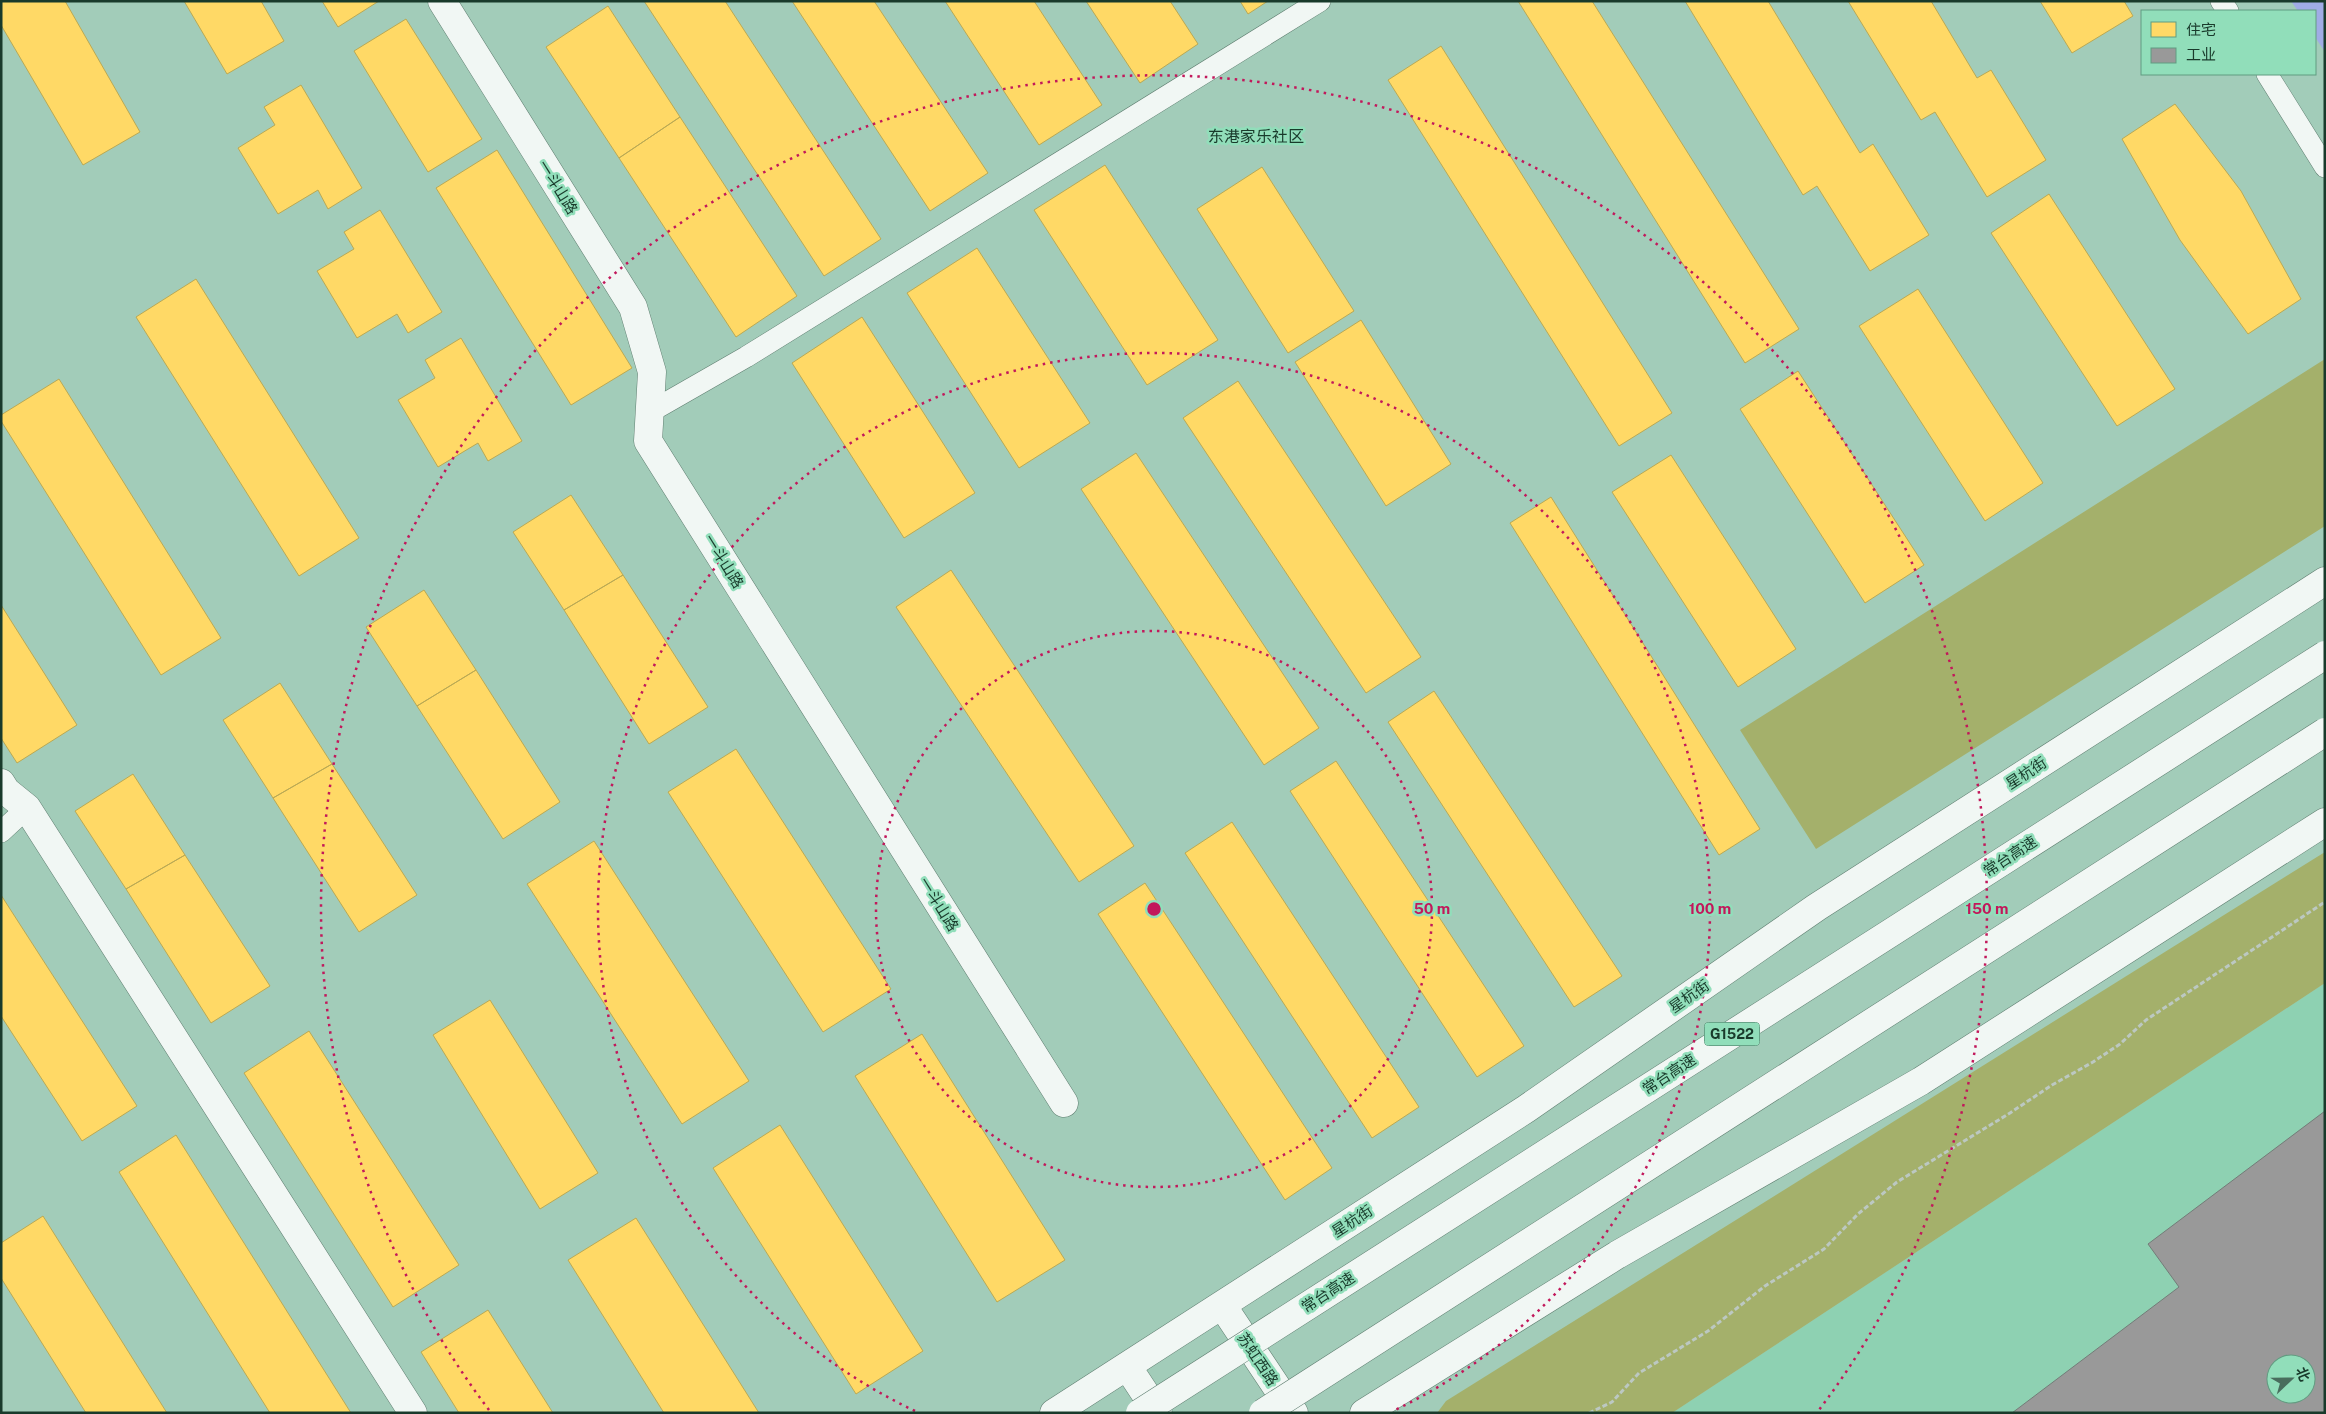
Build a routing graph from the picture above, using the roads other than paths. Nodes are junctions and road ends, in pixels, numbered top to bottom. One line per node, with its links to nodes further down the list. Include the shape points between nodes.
1 (442, 1): 5 (main road, 一斗山路, via 633,307 652,372)
2 (1320, 1): 5 (lane, via 746,357)
3 (2267, 75): 4 (lane)
4 (2325, 167)
5 (650, 412): 13 (main road, 一斗山路, via 648,441)
6 (2325, 581): 14 (main road, 星杭街, via 1840,893 1526,1109)
7 (2325, 655): 18 (main road, 常台高速 / G1522, bridge)
8 (2325, 732): 20 (main road, bridge)
9 (1, 783): 10 (main road)
10 (27, 808): 12 (lane); 16 (main road)
11 (2325, 822): 22 (main road, via 1941,1068 1617,1255)
12 (1, 832)
13 (1064, 1103)
14 (1222, 1305): 15 (main road, 星杭街); 21 (main road, 苏虹西路)
15 (1127, 1366): 17 (main road, 星杭街); 19 (main road)
16 (413, 1413)
17 (1054, 1413)
18 (1140, 1413)
19 (1158, 1413)
20 (1262, 1413)
21 (1294, 1413)
22 (1364, 1413)

